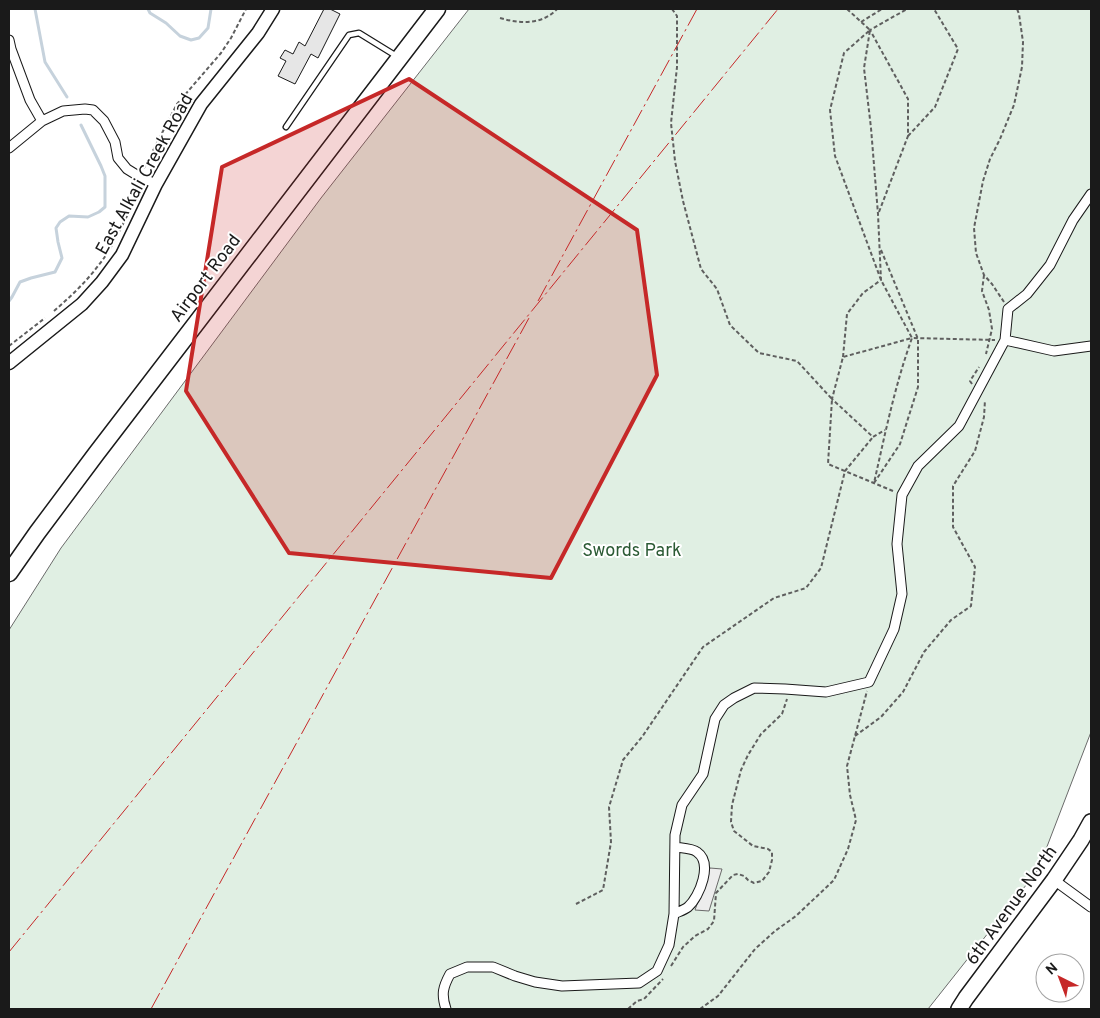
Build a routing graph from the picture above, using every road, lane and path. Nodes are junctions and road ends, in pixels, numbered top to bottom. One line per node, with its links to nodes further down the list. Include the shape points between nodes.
1 (272, 9): 19 (street, East Alkali Creek Road, via 258,33 201,104)
2 (557, 9): 10 (path, via 553,14 528,23)
3 (672, 9): 36 (path, via 677,16 671,123 675,161 701,269 717,289 730,325 759,353 797,361)
4 (847, 9): 11 (path)
5 (882, 9): 11 (path)
6 (906, 9): 12 (path)
7 (934, 9): 17 (path, via 958,50 935,108)
8 (1017, 9): 23 (path, via 1023,42 1022,67 1014,105 983,181 974,228 976,252)
9 (435, 11): 14 (highway, Airport Road)
10 (500, 18)
11 (861, 22): 12 (path)
12 (870, 30): 17 (path, via 908,100); 21 (path, via 864,68); 24 (path, via 844,53 830,110 835,156)
13 (9, 40): 15 (street, via 30,100)
14 (399, 57): 16 (lane, via 359,33 348,35); 42 (highway, Airport Road)
15 (42, 121): 18 (street); 19 (street, via 63,111 93,110 104,122 115,142 118,158 127,170)
16 (286, 127)
17 (908, 136): 21 (path)
18 (9, 148)
19 (156, 184): 33 (street, East Alkali Creek Road, via 122,255 102,282 82,304)
20 (1091, 194): 25 (street, via 1073,220 1050,265 1027,294)
21 (878, 214): 22 (path)
22 (880, 248): 24 (path); 27 (path)
23 (984, 275): 25 (path); 29 (path, via 982,291 992,329)
24 (881, 280): 26 (path); 31 (path, via 862,293 847,314)
25 (1008, 309): 28 (street)
26 (912, 338): 27 (path); 31 (path); 37 (path)
27 (918, 338): 29 (path); 40 (path, via 918,387 900,444)
28 (1004, 340): 29 (path); 30 (street, via 1054,351); 35 (street)
29 (989, 341): 32 (path)
30 (1091, 346)
31 (843, 357): 36 (path)
32 (984, 358)
33 (9, 363)
34 (981, 364): 35 (path, via 970,381)
35 (977, 390): 41 (street, via 959,426 918,466); 45 (path, via 985,394 984,417 975,451 954,486 953,527 974,567 971,606 951,620 924,652 903,692 881,717)
36 (832, 399): 38 (path); 39 (path, via 828,464)
37 (886, 430): 38 (path); 40 (path)
38 (873, 438): 39 (path)
39 (845, 471): 40 (path); 49 (path, via 821,568 806,588 774,598 702,647 623,760 610,807 611,842 603,890)
40 (874, 483): 41 (path)
41 (902, 495): 43 (street, via 897,544 902,594 894,629)
42 (9, 573)
43 (869, 682): 44 (street, via 826,692); 45 (path)
44 (790, 689): 47 (street, via 754,688 724,705 714,719 703,774 682,805); 52 (path, via 782,714 748,754 732,805 734,831 753,846 772,852 769,872 762,881 754,883 744,876 733,875 716,893 714,922 683,947)
45 (855, 736): 56 (path, via 847,766 856,820 848,850 834,880 755,948 718,996)
46 (1091, 822): 48 (main road, 6th Avenue North)
47 (675, 847): 51 (street); 51 (street, via 696,850 704,858 706,870 698,893 688,906)
48 (1054, 880): 50 (street); 57 (main road, 6th Avenue North)
49 (576, 904)
50 (1091, 907)
51 (674, 914): 54 (street, via 669,945 657,971 638,983 562,986 535,982 493,967 467,967 450,974 443,987)
52 (671, 965)
53 (667, 973): 55 (path, via 644,999 636,1001)
54 (446, 1009)
55 (628, 1009)
56 (700, 1009)
57 (958, 1009)

